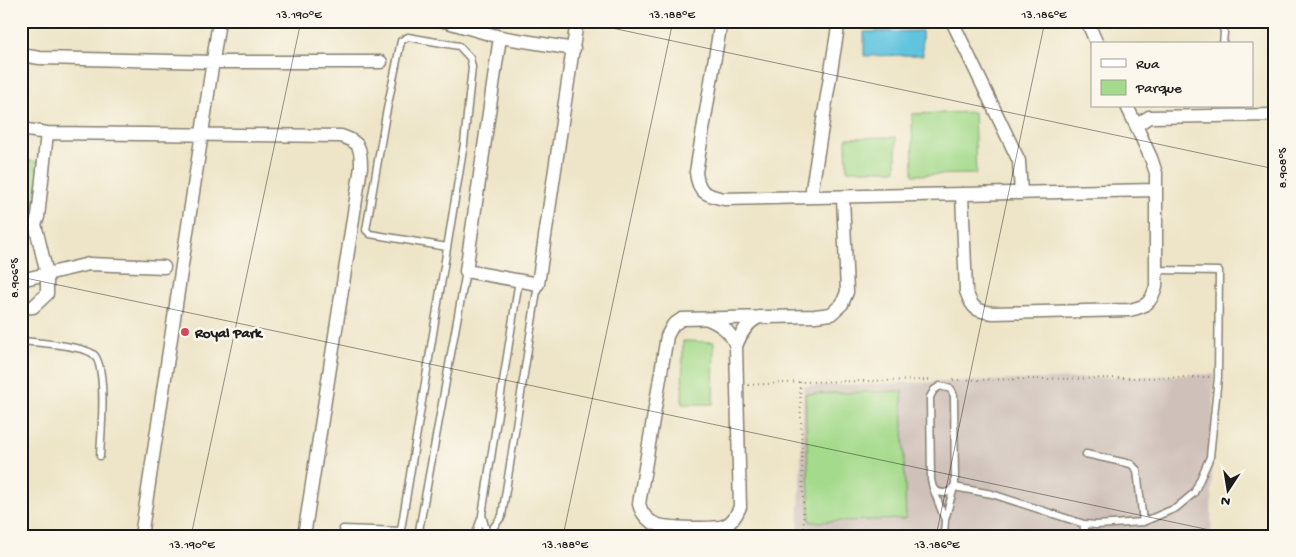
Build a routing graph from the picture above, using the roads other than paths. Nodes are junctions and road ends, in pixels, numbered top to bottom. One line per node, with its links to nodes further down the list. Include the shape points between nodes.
1 (218, 21): 14 (street)
2 (444, 21): 9 (street)
3 (577, 21): 12 (street)
4 (721, 21): 26 (street, via 697,182 702,191 724,199)
5 (838, 21): 26 (street)
6 (952, 21): 24 (street, via 1019,161)
7 (1087, 21): 10 (street)
8 (1221, 21): 11 (lane)
9 (500, 37): 12 (street); 33 (street)
10 (1096, 42)
11 (1222, 42)
12 (574, 49): 37 (street)
13 (21, 55): 14 (street)
14 (214, 62): 15 (street); 22 (street)
15 (381, 62)
16 (1128, 108): 19 (street)
17 (1220, 111): 18 (street); 19 (street, via 1149,117)
18 (1275, 115)
19 (1137, 125): 23 (street, via 1154,165)
20 (21, 129): 21 (street)
21 (47, 133): 22 (street); 29 (street)
22 (202, 135): 56 (street); 57 (street, via 341,136 358,145 361,151)
23 (1156, 190): 24 (street); 32 (street)
24 (1021, 193): 25 (street)
25 (962, 194): 27 (street); 32 (street, via 966,290 970,304 980,311 1130,310 1142,307 1152,299)
26 (813, 197): 27 (street)
27 (843, 197): 39 (street, via 847,292 842,304 831,314)
28 (21, 224): 29 (street)
29 (35, 224): 34 (street)
30 (447, 246): 30 (lane, via 464,144 472,68 470,58 459,46 408,37 401,41 366,230 370,234); 54 (lane)
31 (164, 266): 34 (street, via 89,264)
32 (1156, 270): 49 (lane, via 1219,271 1218,377 1210,458 1194,493 1176,508)
33 (466, 271): 36 (street); 58 (lane)
34 (47, 274): 35 (street); 38 (street, via 47,294 34,307)
35 (21, 280)
36 (519, 280): 37 (street); 47 (lane)
37 (538, 284): 55 (lane, via 502,516)
38 (21, 308)
39 (759, 317): 40 (street); 42 (street, via 745,328)
40 (708, 319): 42 (street, via 720,324); 52 (street, via 682,319 673,325 667,336 639,504 650,522)
41 (21, 341): 44 (lane, via 74,348 95,355 102,374)
42 (736, 346): 53 (street, via 740,507 737,515 725,526)
43 (1086, 454): 49 (lane, via 1131,464 1137,470)
44 (100, 456)
45 (954, 487): 46 (lane, via 943,494); 46 (lane, via 954,396 944,386 934,390 930,397); 48 (lane); 50 (lane, via 992,494)
46 (933, 488): 48 (lane)
47 (482, 515): 55 (lane); 59 (lane)
48 (945, 520): 60 (lane)
49 (1143, 522): 50 (lane)
50 (1084, 524): 61 (lane)
51 (344, 529): 54 (lane)
52 (676, 531): 53 (street)
53 (695, 531)
54 (401, 533)
55 (487, 535)
56 (141, 536)
57 (304, 536)
58 (418, 536)
59 (474, 536)
60 (944, 536)
61 (1084, 536)

